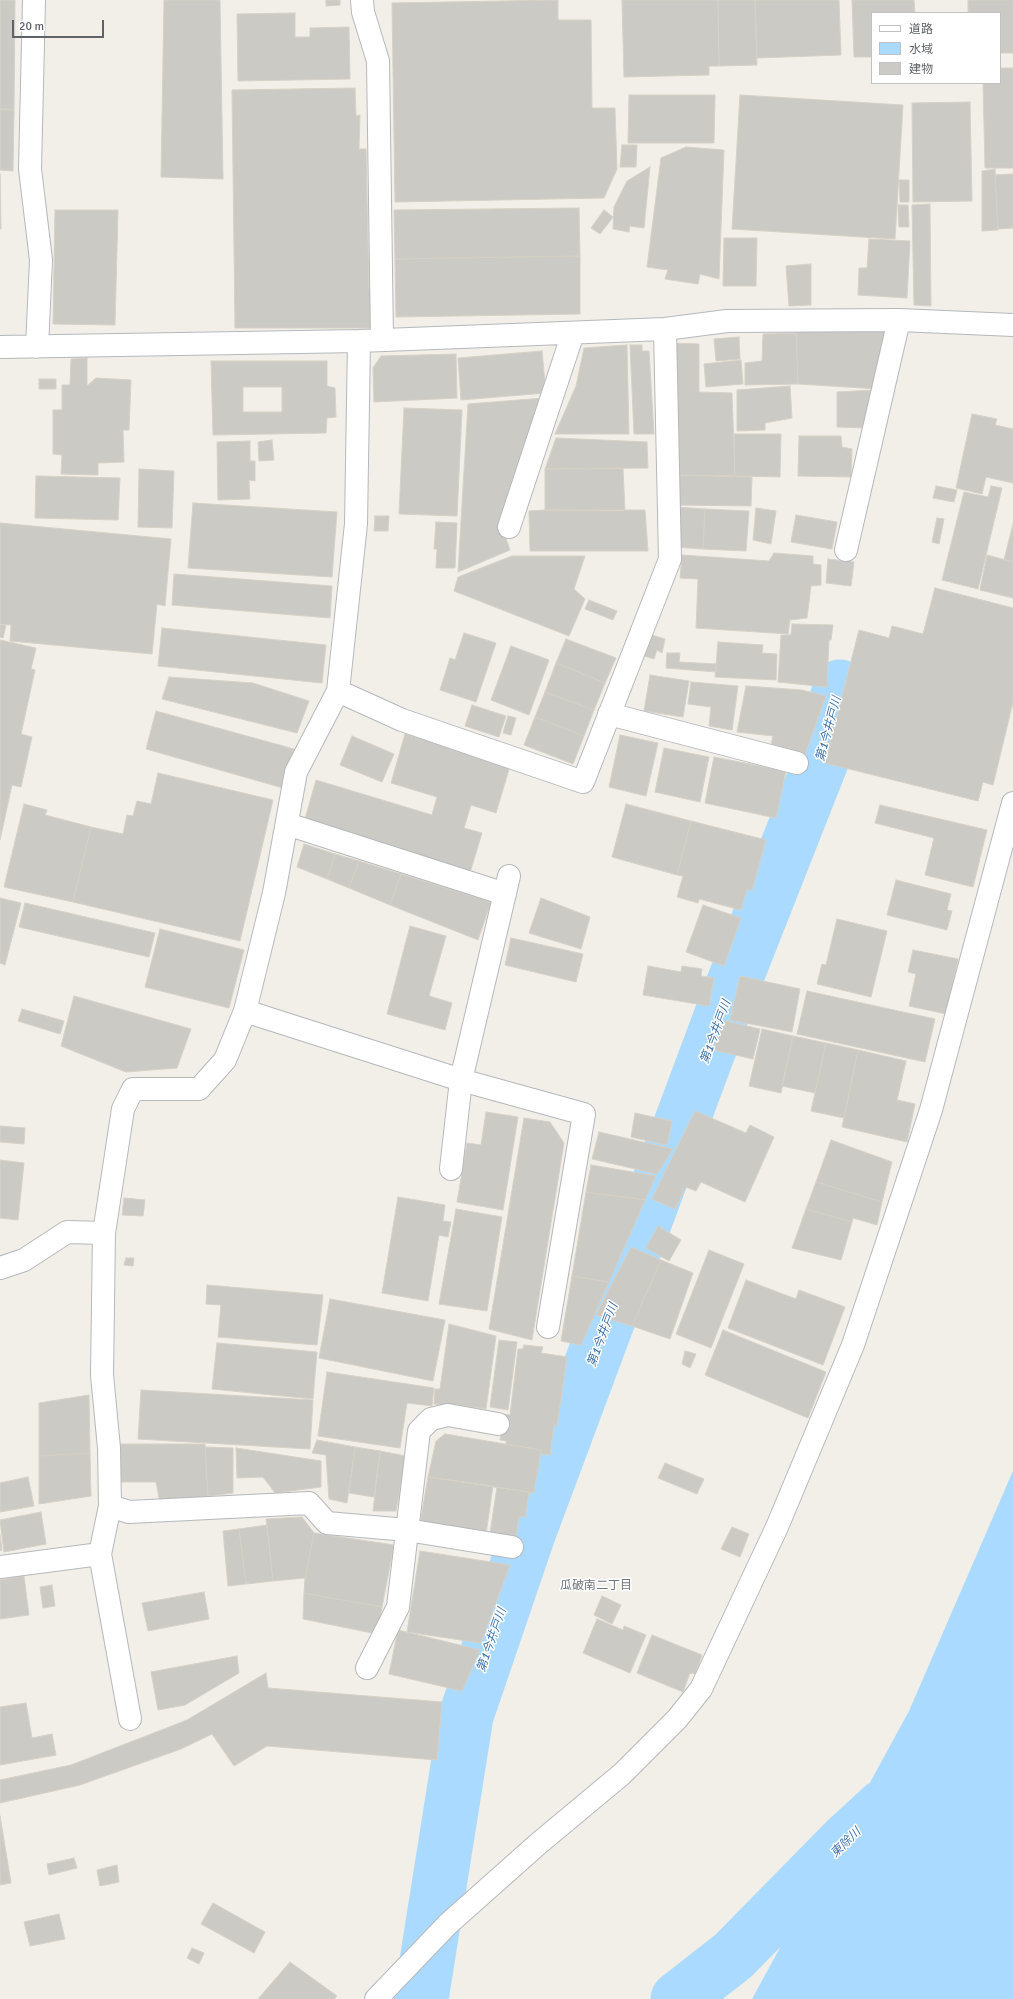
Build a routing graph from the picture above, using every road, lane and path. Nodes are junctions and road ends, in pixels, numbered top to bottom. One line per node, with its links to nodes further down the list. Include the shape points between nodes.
1 (34, 0): 10 (street, via 30,169 40,260)
2 (362, 0): 7 (street, via 363,12 378,61)
3 (899, 320): 4 (street); 5 (street, via 727,321); 12 (street)
4 (1013, 325)
5 (664, 329): 6 (street); 14 (street, via 670,559)
6 (574, 332): 7 (street); 11 (street)
7 (382, 340): 8 (street)
8 (359, 341): 10 (street); 13 (street, via 356,524)
9 (0, 347): 10 (street)
10 (37, 347)
11 (509, 527)
12 (846, 550)
13 (338, 691): 14 (street, via 402,720 583,782); 17 (street, via 296,772)
14 (609, 714): 15 (street)
15 (797, 762)
16 (1013, 803): 32 (street, via 931,1110 853,1345 777,1527 701,1689 677,1719 622,1774 448,1924)
17 (286, 824): 18 (street, via 274,893); 19 (street, via 507,885)
18 (245, 1011): 19 (street); 21 (street, via 225,1060 199,1089 134,1089 123,1109)
19 (462, 1080): 20 (street); 23 (street, via 584,1114)
20 (451, 1169)
21 (104, 1233): 22 (street, via 67,1232 24,1260); 25 (street, via 102,1375 109,1448)
22 (0, 1268)
23 (548, 1327)
24 (498, 1424): 26 (street, via 448,1415 431,1419 419,1431)
25 (110, 1506): 26 (street, via 129,1512 309,1503 327,1523); 28 (street)
26 (407, 1530): 27 (street); 30 (street, via 398,1607)
27 (512, 1547)
28 (100, 1554): 29 (street); 31 (street)
29 (0, 1567)
30 (367, 1668)
31 (130, 1719)
32 (376, 1999)

